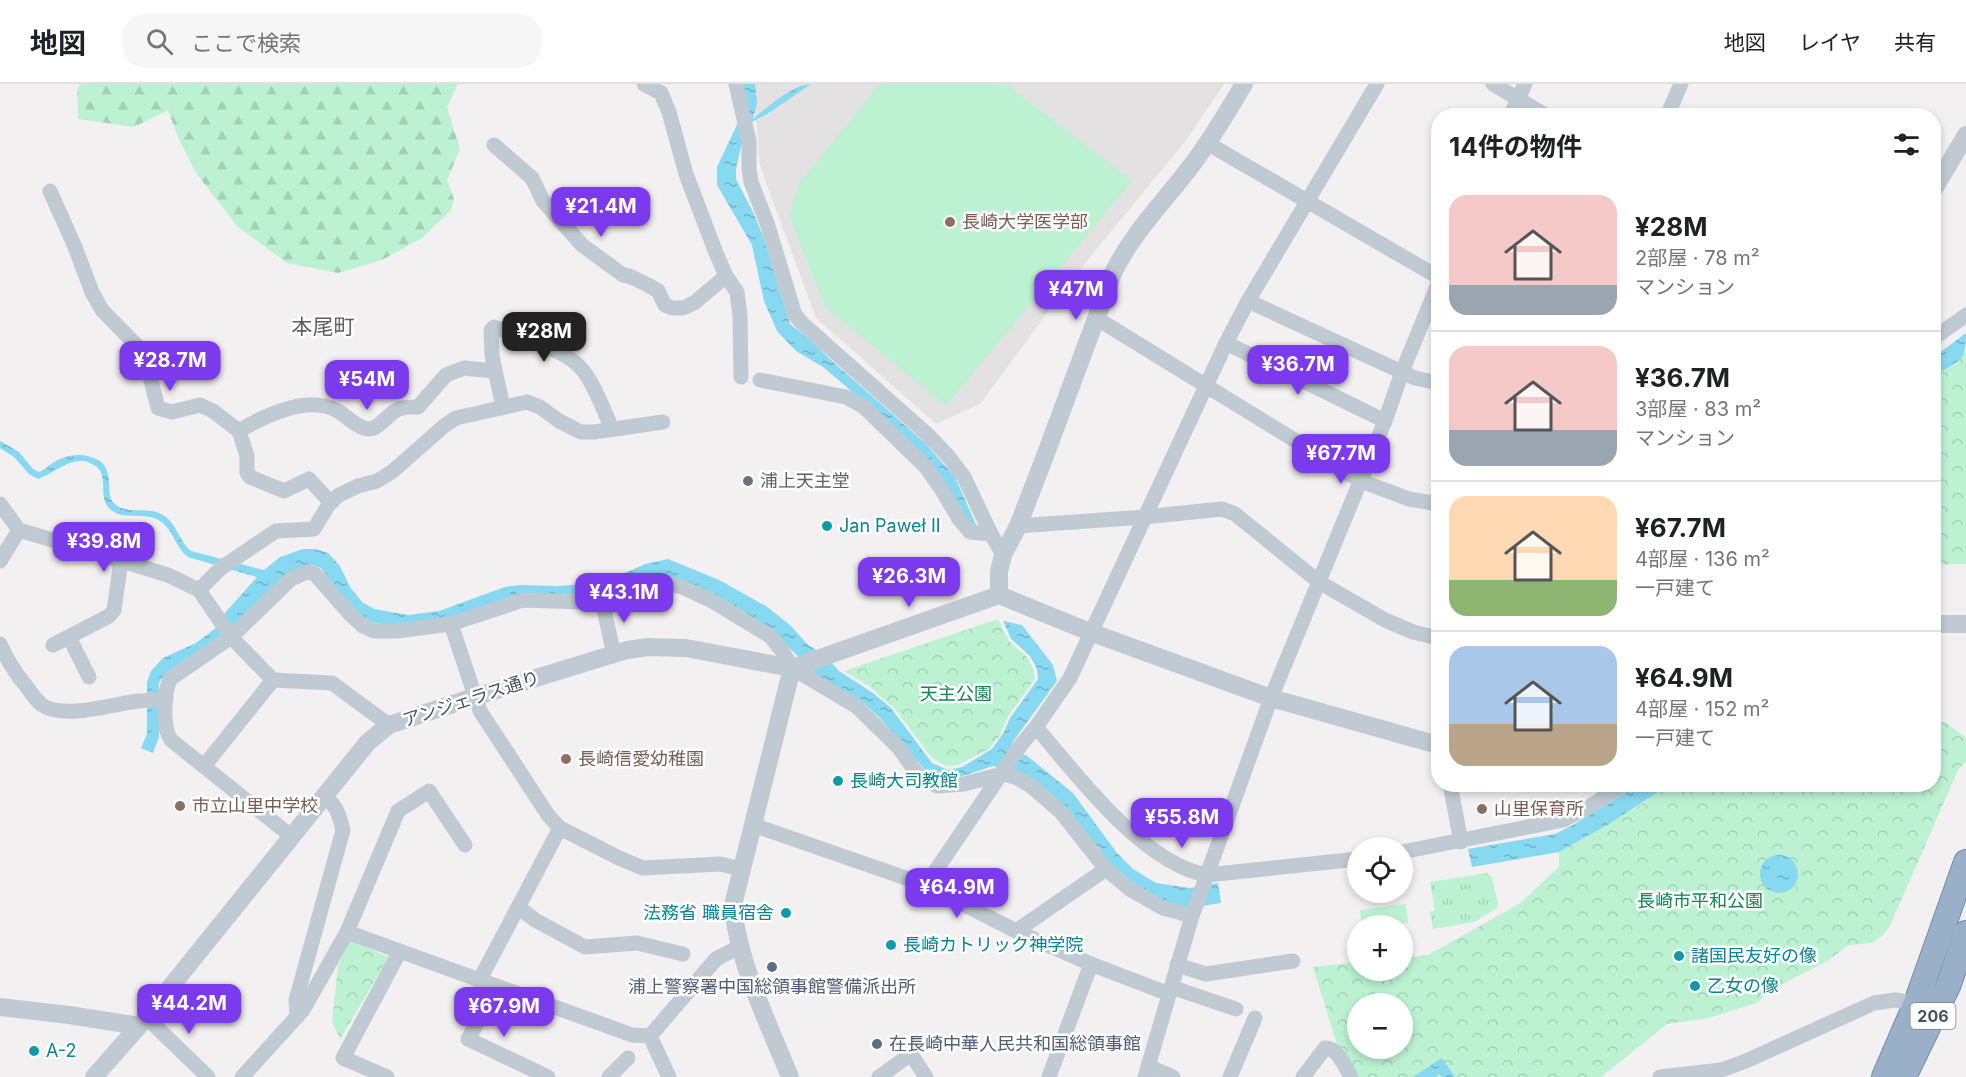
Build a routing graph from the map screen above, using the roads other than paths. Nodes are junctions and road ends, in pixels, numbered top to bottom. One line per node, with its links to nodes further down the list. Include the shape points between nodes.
1 (644, 84): 19 (street, via 661,93 686,174)
2 (736, 84): 44 (street, via 749,141 751,182 795,315 948,456 964,477)
3 (1244, 84): 13 (street)
4 (1377, 84): 17 (street)
5 (1493, 84): 8 (street)
6 (1525, 84): 8 (street)
7 (1680, 84): 11 (street)
8 (1518, 98): 9 (street); 10 (street)
9 (1514, 108)
10 (1534, 108)
11 (1670, 108)
12 (1966, 135): 15 (street)
13 (1207, 143): 17 (street); 23 (street, via 1124,251)
14 (494, 145): 19 (street, via 532,178 543,201 582,245 622,275 658,291 665,305 683,308 694,303)
15 (1941, 177)
16 (50, 191): 36 (street, via 102,310 144,354 158,408 172,412 200,405)
17 (1307, 201): 18 (street); 20 (street)
18 (1431, 273)
19 (726, 276): 28 (street, via 737,292)
20 (1248, 301): 25 (street); 27 (street)
21 (1431, 301): 27 (street)
22 (1966, 315): 24 (street)
23 (1096, 318): 31 (street); 42 (street)
24 (1941, 333)
25 (1226, 343): 31 (street); 33 (street)
26 (494, 371): 32 (street); 35 (street, via 494,327 545,345 580,366); 36 (street, via 464,368 446,375 418,407 398,409 372,429 358,425 333,408 312,404 258,420)
27 (1402, 372): 30 (street); 33 (street)
28 (741, 377)
29 (760, 380): 44 (street, via 846,397 864,407 925,466 970,532)
30 (1431, 381)
31 (1205, 386): 37 (street); 41 (street)
32 (503, 407): 35 (street, via 533,403 581,432); 38 (street, via 454,419 393,471 339,495)
33 (1385, 421): 37 (street)
34 (663, 422): 35 (street)
35 (612, 429)
36 (239, 431): 38 (street, via 250,477 284,491 309,479)
37 (1361, 481): 39 (street); 48 (street)
38 (331, 503): 49 (street, via 314,529 276,531 221,568)
39 (1431, 503)
40 (0, 504): 43 (street)
41 (1144, 517): 42 (street); 48 (street, via 1222,509 1235,514); 55 (street)
42 (1018, 526): 45 (street)
43 (19, 530): 46 (street); 47 (street)
44 (991, 534): 45 (street)
45 (1003, 555): 50 (street)
46 (0, 561)
47 (121, 561): 49 (street, via 168,575); 57 (street, via 114,610)
48 (1319, 582): 58 (street, via 1404,628); 66 (street)
49 (199, 590): 56 (street)
50 (999, 595): 55 (street); 62 (street)
51 (602, 600): 52 (street, via 523,600); 61 (street); 62 (street, via 662,582 682,587 770,636)
52 (451, 624): 56 (street, via 374,631 350,614 315,574 307,572 291,579); 65 (street)
53 (1941, 624): 54 (street)
54 (1966, 624)
55 (1090, 632): 66 (street); 69 (street, via 1070,678)
56 (230, 635): 64 (street); 67 (street, via 170,679)
57 (69, 636): 60 (street); 63 (street)
58 (1431, 636)
59 (0, 644): 67 (street, via 28,689 42,705 58,711)
60 (53, 645)
61 (614, 655): 62 (street, アンジェラス通り, via 648,647 686,648); 65 (street, アンジェラス通り)
62 (796, 667): 72 (street, via 856,706 899,748 924,780 937,786 964,784); 76 (street)
63 (89, 677)
64 (273, 680): 68 (street, via 332,683); 71 (street)
65 (474, 697): 68 (street, アンジェラス通り); 77 (street)
66 (1271, 698): 70 (street); 86 (street)
67 (156, 700): 71 (street, via 166,734)
68 (389, 725): 75 (street, アンジェラス通り, via 368,742)
69 (1035, 727): 72 (street); 86 (street, via 1145,845)
70 (1431, 743)
71 (204, 766): 78 (street)
72 (1003, 772): 85 (street, via 1031,786 1061,812); 87 (street)
73 (1452, 792): 79 (street)
74 (1612, 792): 79 (street, via 1563,820)
75 (325, 796): 78 (street, アンジェラス通り); 105 (street, via 339,812 343,830 296,1000)
76 (753, 825): 84 (street); 87 (street)
77 (560, 828): 84 (street, via 643,867 720,864); 88 (street)
78 (291, 836): 107 (street, アンジェラス通り)
79 (1461, 842): 81 (street)
80 (465, 845): 91 (street, via 429,791 398,811)
81 (1413, 850)
82 (1347, 860): 86 (street)
83 (1966, 862): 102 (highway, 206)
84 (741, 869): 93 (street, via 733,905 734,926)
85 (1106, 869): 89 (street, via 1131,890 1163,908); 90 (street)
86 (1205, 878): 89 (street)
87 (926, 885): 90 (street)
88 (518, 907): 95 (street, via 534,920 585,946 637,943); 99 (street)
89 (1193, 913): 98 (street)
90 (1016, 931): 97 (street)
91 (347, 932): 94 (street); 105 (street)
92 (1966, 933): 129 (highway, 206, via 1949,984)
93 (741, 946): 108 (street, via 716,959); 119 (street)
94 (399, 951): 99 (street); 115 (street, via 343,1058)
95 (682, 954)
96 (1293, 961): 98 (street, via 1206,974)
97 (1091, 964): 101 (street); 122 (street)
98 (1177, 965): 101 (street)
99 (479, 981): 100 (street)
100 (497, 988): 108 (street, via 632,1035); 116 (street, via 468,1039)
101 (1170, 990): 104 (street); 110 (street)
102 (1916, 1003): 111 (street, via 1874,1003); 128 (highway, 206)
103 (0, 1007): 107 (street)
104 (1236, 1010)
105 (297, 1017): 114 (street)
106 (1256, 1018): 124 (street)
107 (143, 1021): 112 (street, アンジェラス通り); 113 (street)
108 (650, 1036): 118 (street)
109 (628, 1058): 117 (street)
110 (1146, 1071): 123 (street)
111 (1721, 1073): 127 (street)
112 (94, 1077)
113 (208, 1077)
114 (242, 1077)
115 (387, 1077)
116 (548, 1077)
117 (609, 1077)
118 (669, 1077)
119 (790, 1077)
120 (879, 1077): 121 (street, via 911,1054)
121 (926, 1077)
122 (1049, 1077)
123 (1173, 1077)
124 (1230, 1077)
125 (1304, 1077): 126 (street, via 1328,1047 1334,1049)
126 (1351, 1077)
127 (1660, 1077)
128 (1884, 1077)
129 (1904, 1077)

